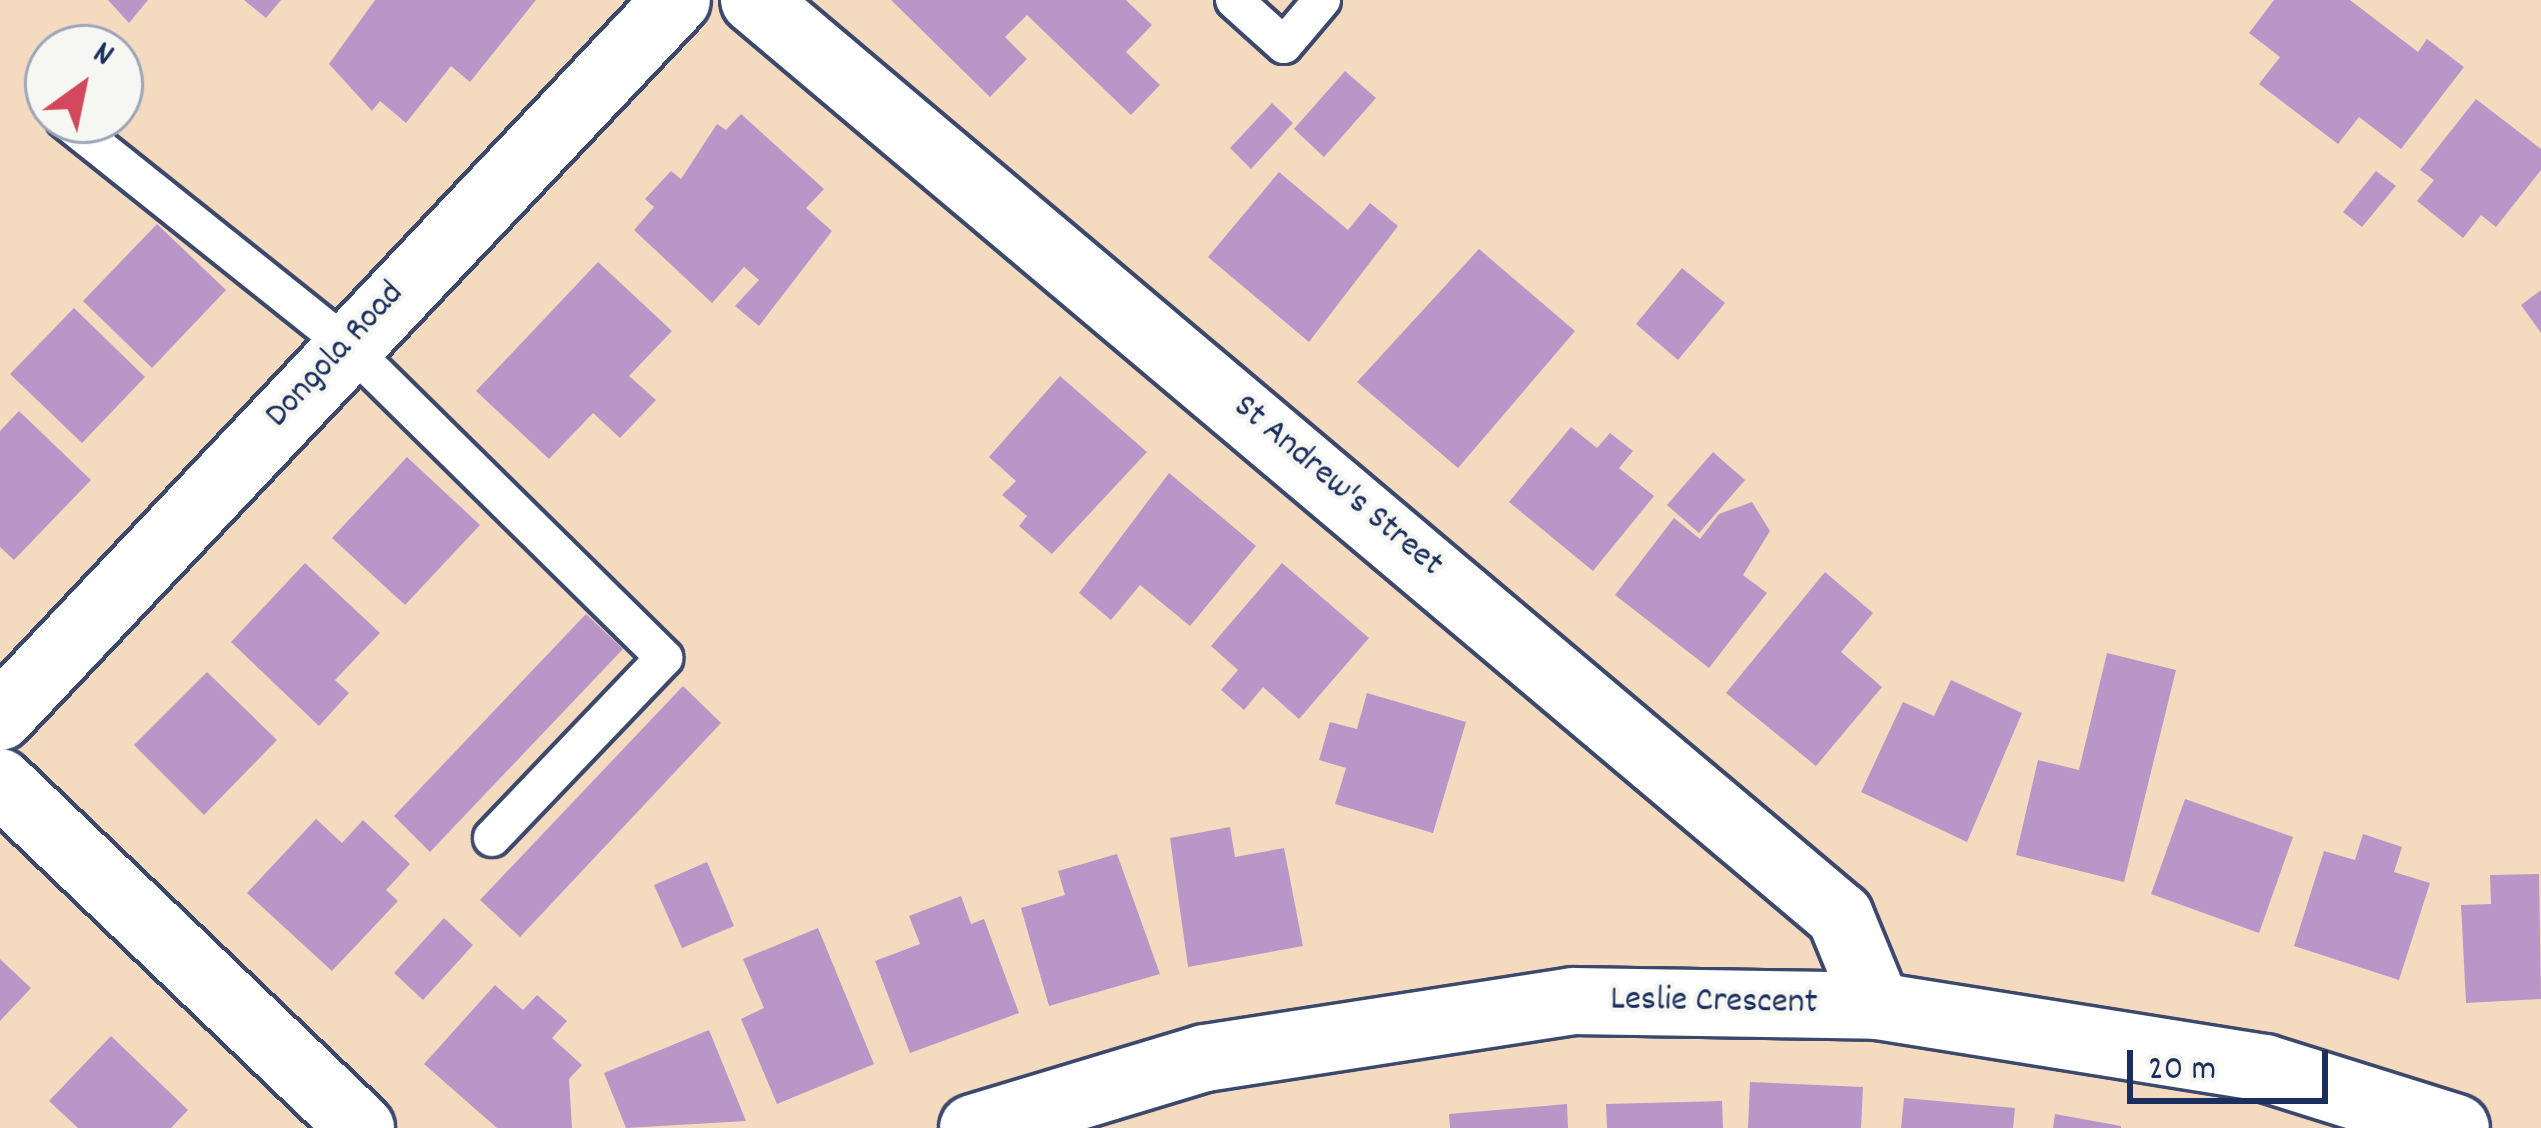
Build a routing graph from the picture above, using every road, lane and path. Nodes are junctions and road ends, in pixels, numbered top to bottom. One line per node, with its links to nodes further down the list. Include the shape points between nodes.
1 (677, 0): 6 (street, Dongola Road)
2 (754, 0): 10 (street, St Andrew's Street, via 1840,916)
3 (1234, 0): 4 (lane, via 1284,45)
4 (1322, 0)
5 (95, 144): 6 (lane)
6 (346, 344): 7 (street, Dongola Road); 9 (lane, via 664,658)
7 (0, 717)
8 (0, 782): 11 (street)
9 (492, 838)
10 (1877, 1006): 12 (street, Leslie Crescent, via 1573,1001 1391,1023 1204,1058); 13 (street, Leslie Crescent, via 2265,1068)
11 (361, 1128)
12 (973, 1128)
13 (2456, 1128)

